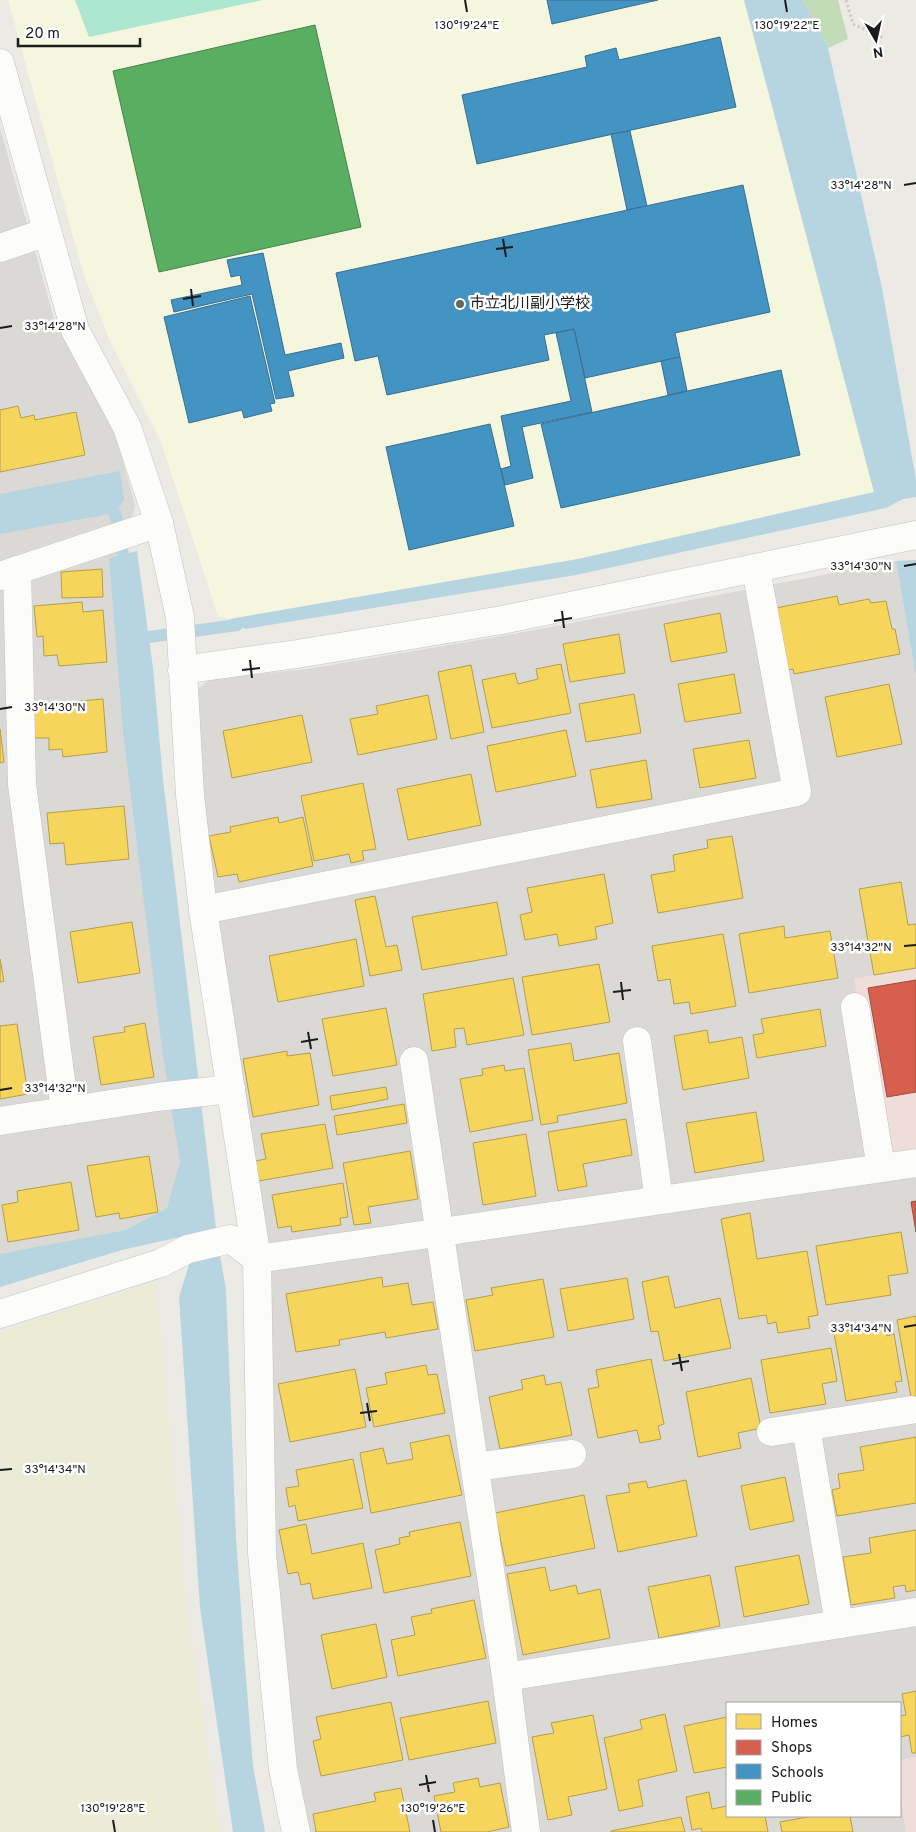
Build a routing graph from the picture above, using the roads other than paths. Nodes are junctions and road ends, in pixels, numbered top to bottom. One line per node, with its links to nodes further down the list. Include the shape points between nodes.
1 (0, 63): 2 (street)
2 (47, 232): 3 (street); 4 (street, via 75,330 127,427)
3 (0, 248)
4 (146, 527): 7 (street); 8 (street, via 180,617)
5 (916, 535): 6 (street)
6 (756, 569): 8 (street, via 502,620 298,654); 9 (street, via 798,792)
7 (8, 573): 14 (street, via 22,784)
8 (183, 662): 9 (street, via 190,795)
9 (203, 910): 13 (street)
10 (854, 1007): 17 (street)
11 (638, 1041): 18 (street)
12 (414, 1061): 19 (street)
13 (222, 1090): 14 (street); 20 (street)
14 (65, 1111): 15 (street)
15 (0, 1121)
16 (916, 1163): 17 (street)
17 (881, 1168): 18 (street)
18 (659, 1200): 19 (street)
19 (440, 1232): 20 (street); 26 (street)
20 (257, 1259): 21 (street, via 230,1239 188,1249 160,1263); 30 (street, via 262,1553 283,1769)
21 (0, 1314)
22 (911, 1410): 23 (street)
23 (806, 1427): 24 (street); 28 (street)
24 (771, 1432)
25 (572, 1454): 26 (street)
26 (474, 1467): 29 (street)
27 (916, 1612): 28 (street)
28 (839, 1624): 29 (street)
29 (506, 1677): 31 (street)
30 (296, 1832)
31 (526, 1832)

